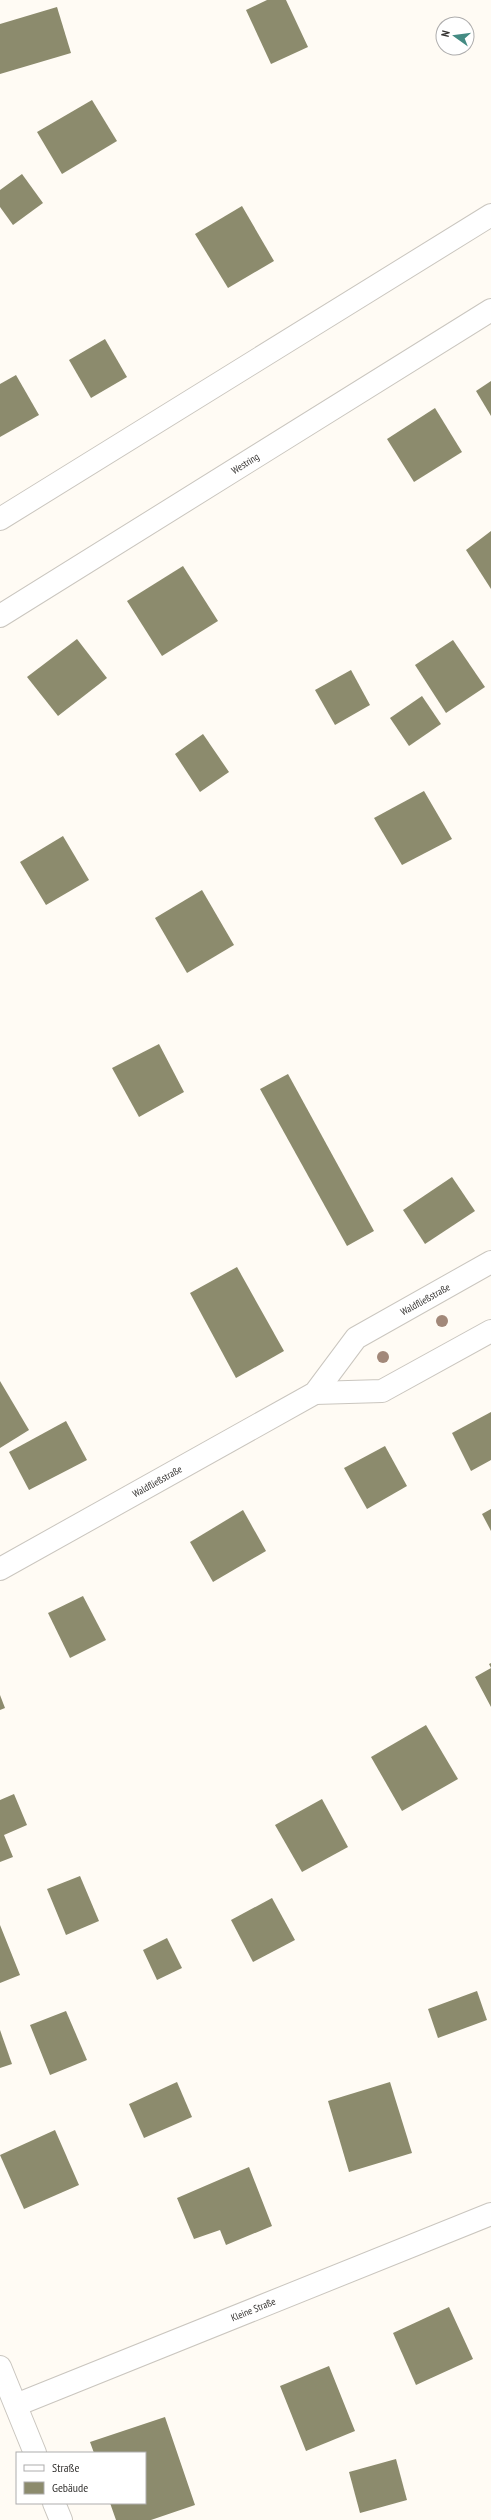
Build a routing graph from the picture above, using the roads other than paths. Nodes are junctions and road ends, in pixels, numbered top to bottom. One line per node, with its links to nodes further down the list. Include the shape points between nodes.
1 (491, 215): 3 (street)
2 (491, 310): 4 (street, Westring)
3 (0, 519)
4 (0, 616)
5 (491, 1262): 7 (street, Waldfließstraße, via 356,1338)
6 (491, 1331): 7 (street, Waldfließstraße, via 382,1391)
7 (315, 1394): 8 (street, Waldfließstraße)
8 (0, 1569)
9 (491, 2214): 11 (street, Kleine Straße)
10 (0, 2367): 11 (street)
11 (16, 2405): 12 (street)
12 (34, 2452)
13 (54, 2504): 14 (street)
14 (61, 2520)

